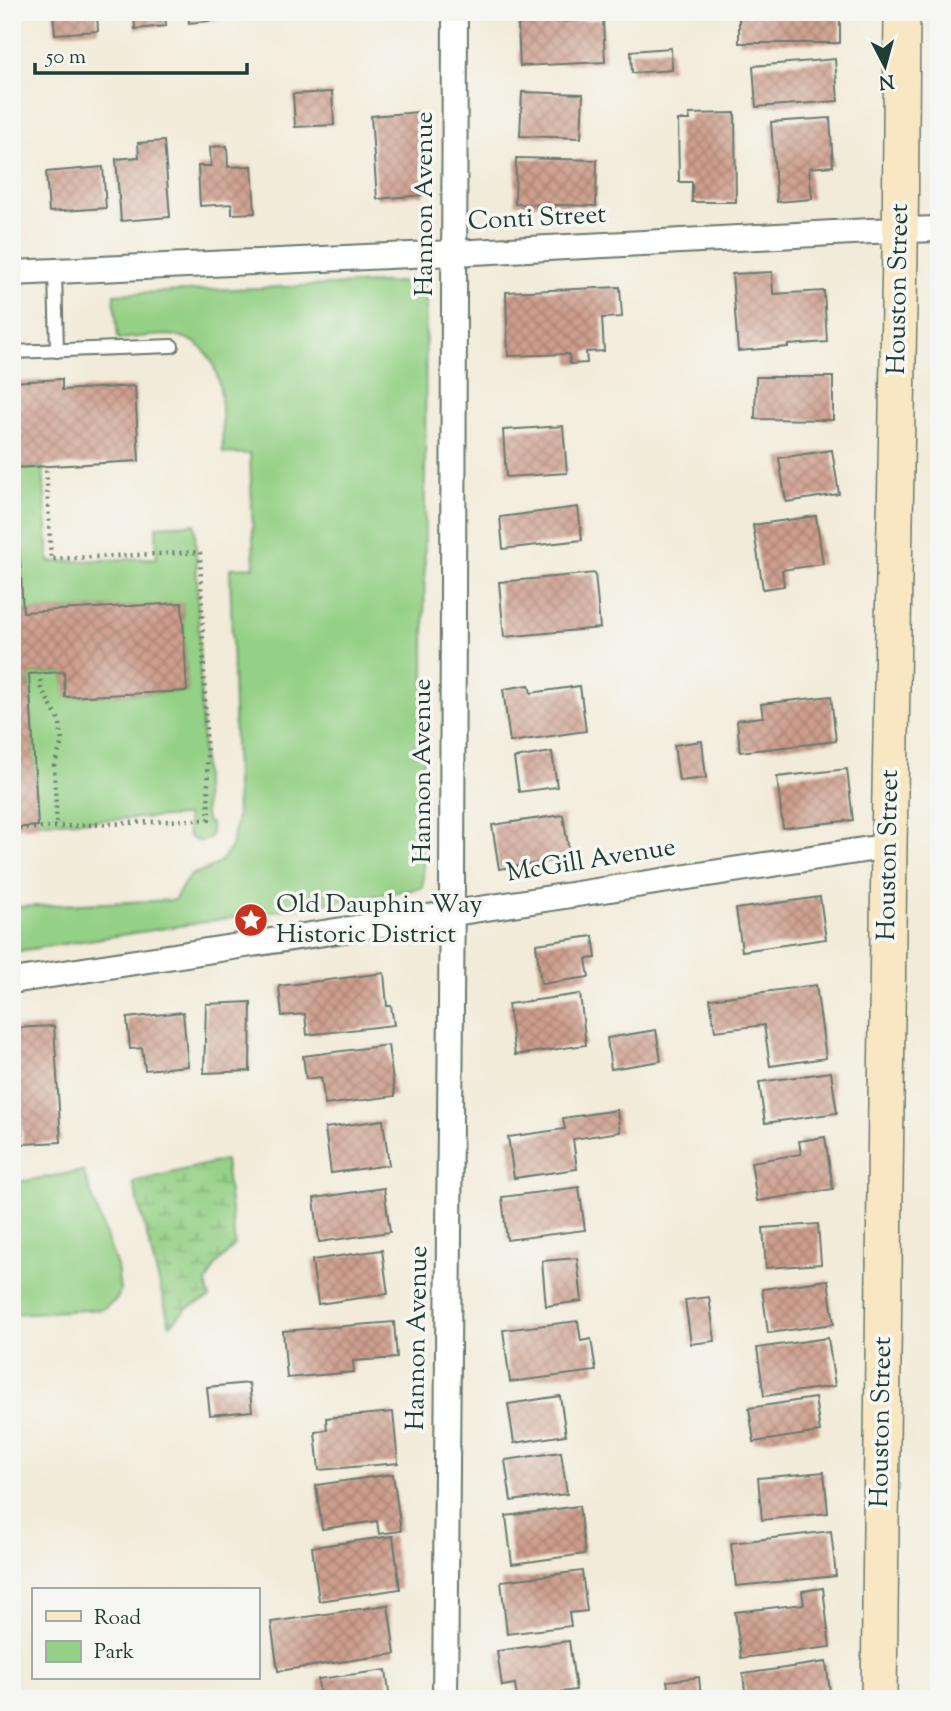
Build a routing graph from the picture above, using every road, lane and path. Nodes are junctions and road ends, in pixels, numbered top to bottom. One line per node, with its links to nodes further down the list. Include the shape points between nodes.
1 (455, 12): 5 (street, Hannon Avenue)
2 (902, 12): 4 (street, Houston Street)
3 (939, 229): 4 (street, Conti Street)
4 (900, 230): 5 (street, Conti Street); 15 (street, Houston Street)
5 (454, 253): 6 (street, Conti Street); 16 (street, Hannon Avenue)
6 (55, 271): 7 (street, Conti Street); 9 (lane)
7 (12, 273)
8 (172, 346): 9 (lane)
9 (57, 351): 10 (lane)
10 (12, 352)
11 (46, 466): 13 (path, via 51,559 200,552 209,819)
12 (40, 673): 13 (path, via 41,688 60,722 62,742 54,766)
13 (57, 827): 14 (path)
14 (12, 829)
15 (889, 846): 16 (street, McGill Avenue); 19 (street, Houston Street)
16 (452, 913): 17 (street, McGill Avenue); 18 (street, Hannon Avenue)
17 (12, 981)
18 (445, 1699)
19 (879, 1699)

